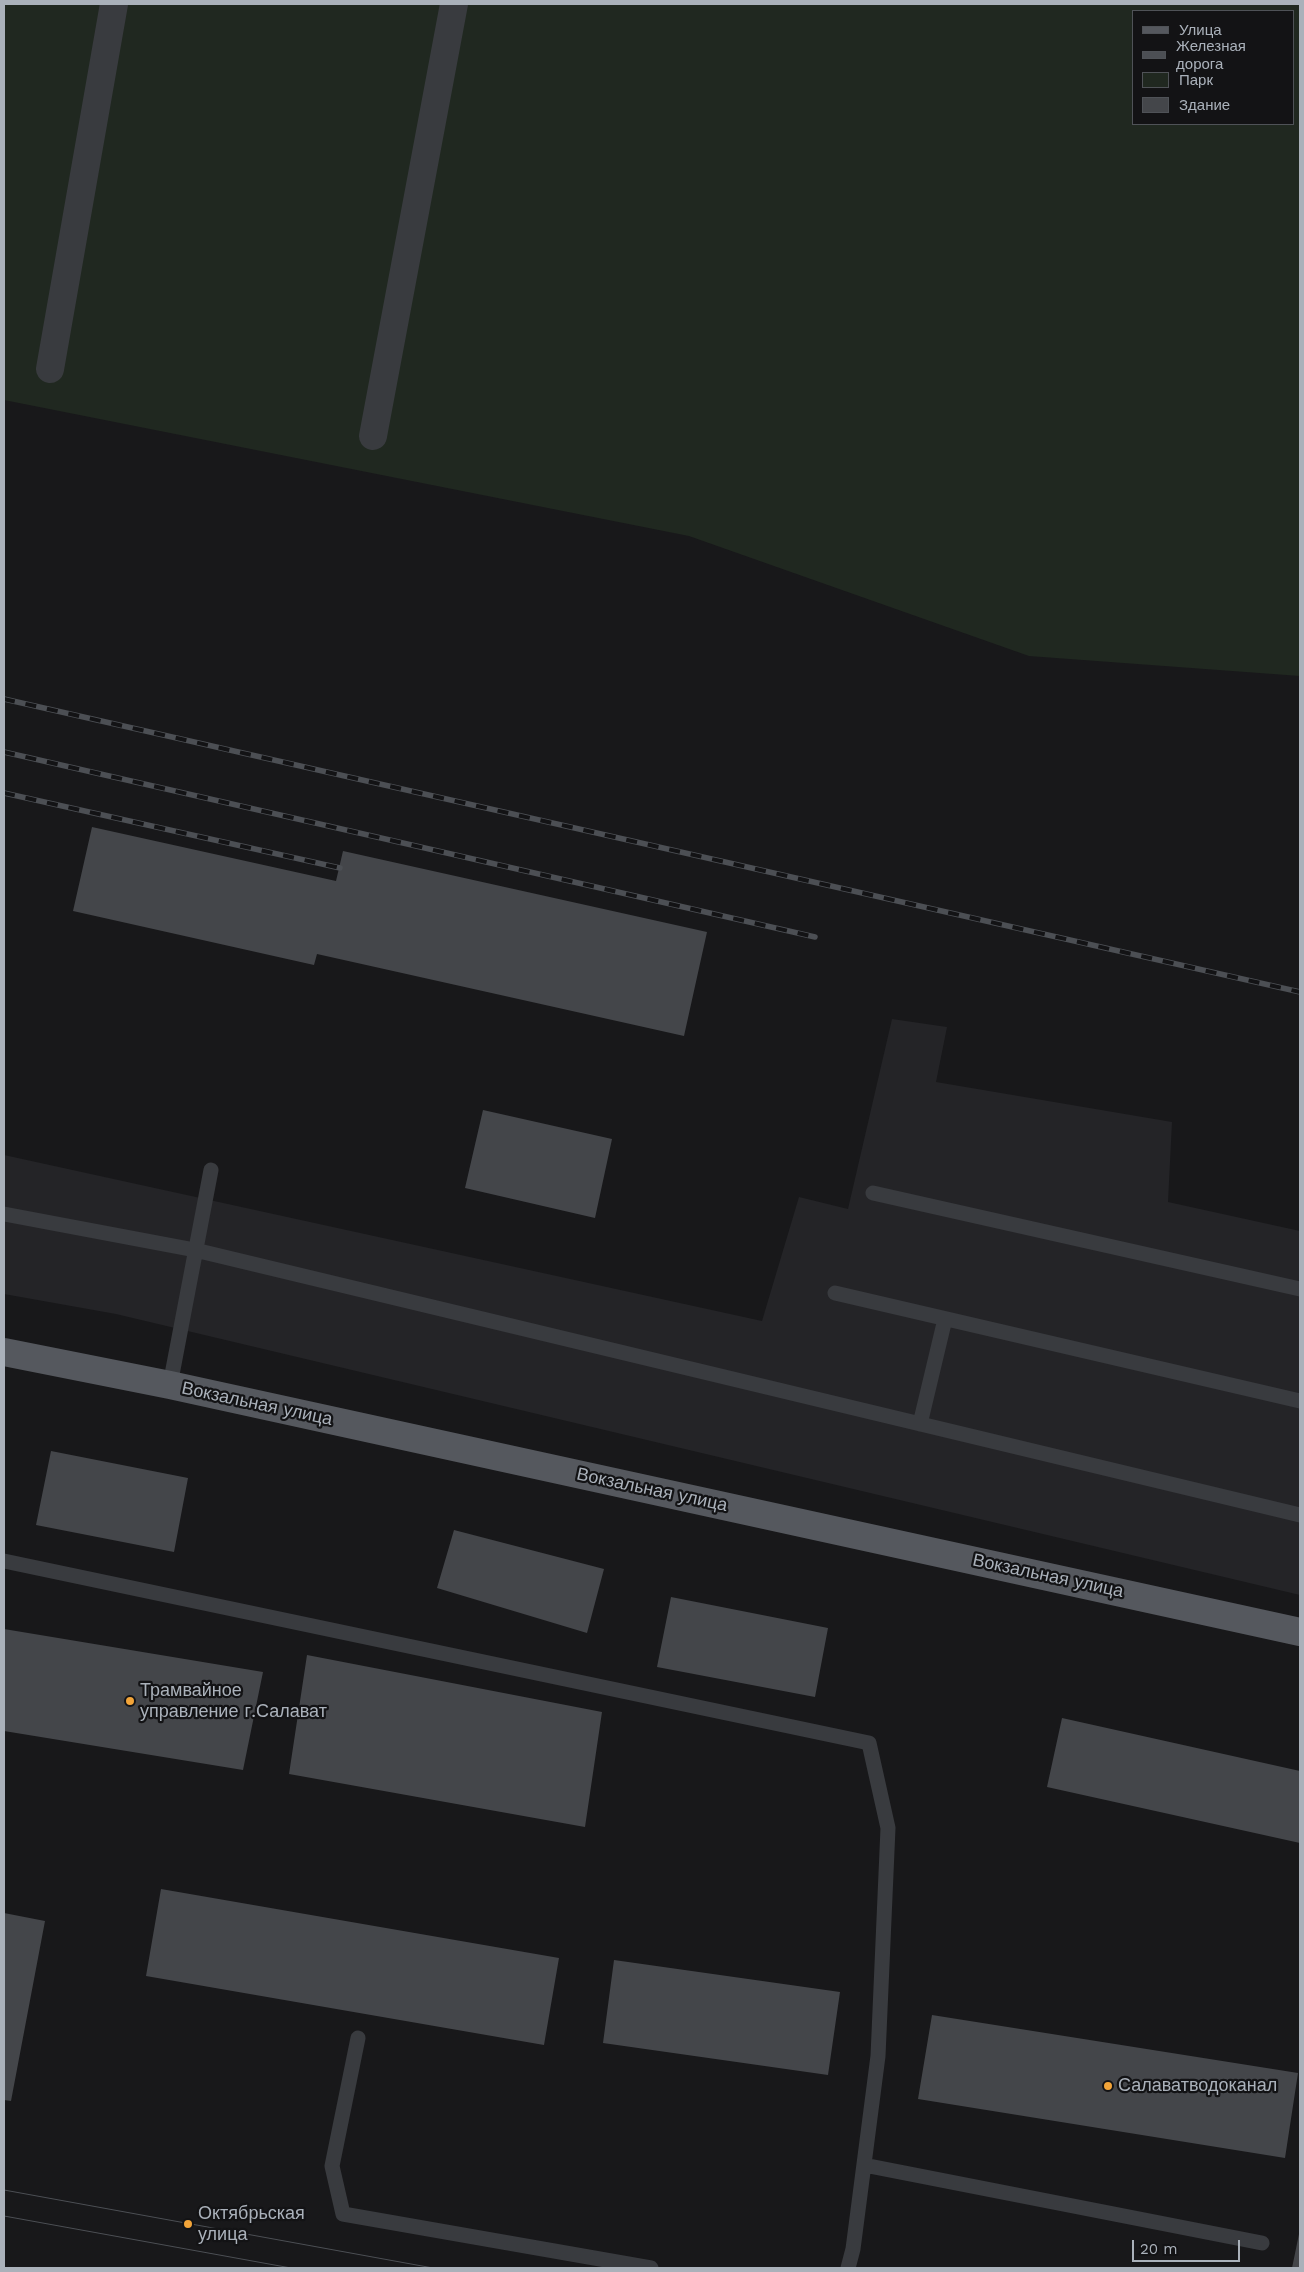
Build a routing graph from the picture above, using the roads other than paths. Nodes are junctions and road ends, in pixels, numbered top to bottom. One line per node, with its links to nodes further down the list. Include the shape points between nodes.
1 (114, 4): 3 (street)
2 (454, 4): 4 (street)
3 (50, 369)
4 (373, 436)
5 (211, 1170): 8 (lane)
6 (873, 1193): 9 (lane)
7 (4, 1214): 8 (lane)
8 (195, 1250): 13 (lane); 15 (lane)
9 (1300, 1289)
10 (835, 1293): 11 (lane)
11 (945, 1319): 14 (lane); 15 (lane)
12 (4, 1352): 13 (main road, Вокзальная улица)
13 (170, 1386): 18 (main road, Вокзальная улица)
14 (1300, 1401)
15 (920, 1424): 16 (lane)
16 (1300, 1515)
17 (4, 1561): 20 (lane, via 869,1743 888,1828 878,2056)
18 (1300, 1632)
19 (358, 2038): 22 (lane, via 332,2166 342,2214)
20 (864, 2165): 21 (lane); 23 (lane)
21 (1262, 2243)
22 (651, 2268)
23 (848, 2268)

